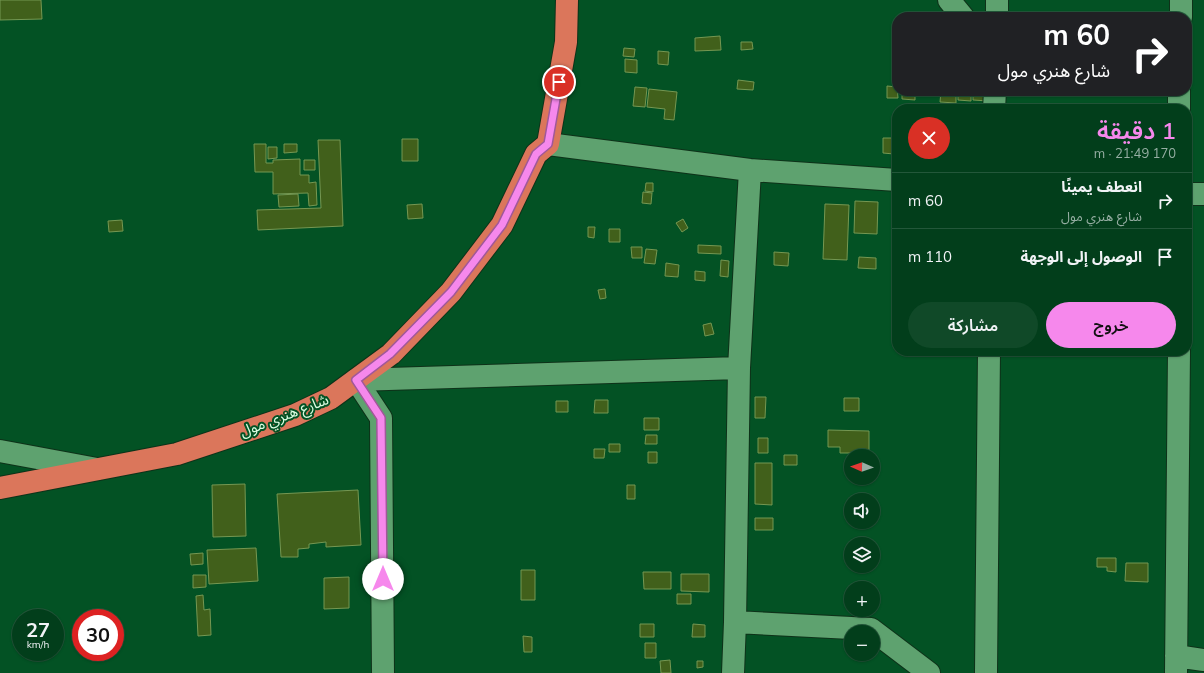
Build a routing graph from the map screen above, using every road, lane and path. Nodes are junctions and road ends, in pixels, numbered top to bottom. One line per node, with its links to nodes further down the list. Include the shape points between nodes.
1 (567, 0): 8 (highway, via 566,42)
2 (949, 0): 5 (street)
3 (997, 0): 6 (street)
4 (1181, 0): 7 (street)
5 (959, 12)
6 (997, 12)
7 (1181, 12)
8 (548, 144): 9 (street); 16 (highway, شارع هنري مول, via 536,154 502,225 451,292 390,354)
9 (750, 170): 10 (street); 15 (street)
10 (892, 180)
11 (1192, 194): 12 (street)
12 (1204, 194)
13 (989, 356): 26 (street)
14 (1179, 356): 22 (street)
15 (739, 368): 16 (street); 20 (street)
16 (356, 380): 18 (highway, شارع هنري مول, via 332,398 295,415 177,454); 23 (street, via 381,418)
17 (0, 451): 18 (street)
18 (97, 469): 19 (highway, شارع هنري مول)
19 (0, 488)
20 (735, 622): 24 (street); 25 (street, via 871,629)
21 (1204, 660): 22 (street)
22 (1176, 664)
23 (383, 673)
24 (733, 673)
25 (929, 673)
26 (986, 673)

